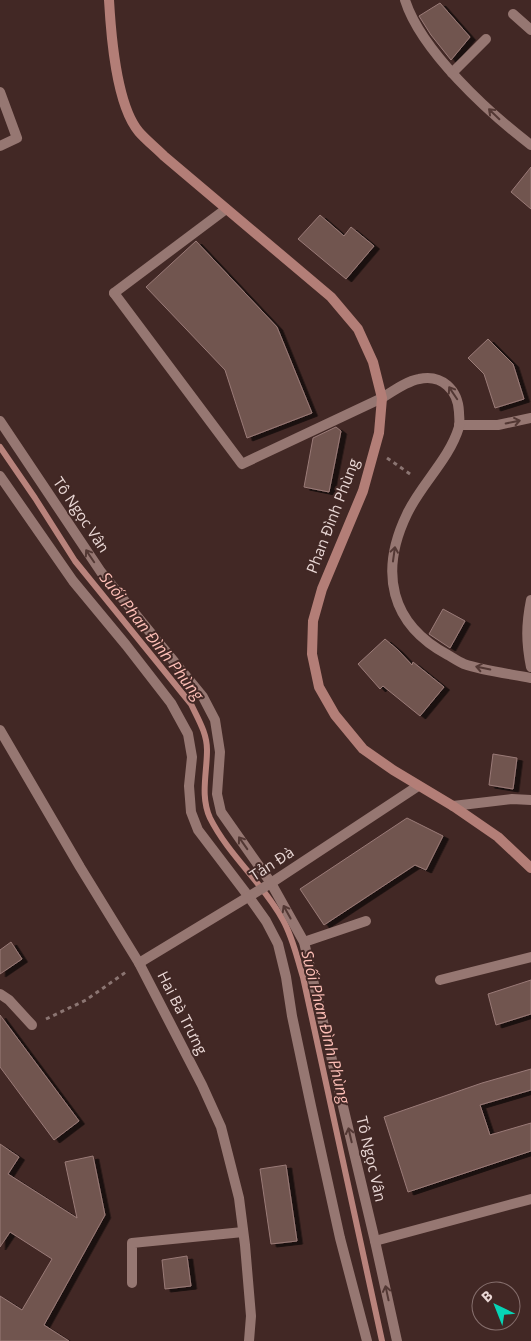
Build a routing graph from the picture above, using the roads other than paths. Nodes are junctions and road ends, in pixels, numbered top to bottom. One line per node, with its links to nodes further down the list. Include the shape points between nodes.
1 (109, 0): 10 (main road, Phan Đình Phùng, via 116,64 128,115 138,131 164,156)
2 (405, 0): 6 (street, via 426,41)
3 (513, 14): 4 (street)
4 (531, 30)
5 (486, 39): 6 (street)
6 (452, 73): 8 (street, one-way to 6)
7 (0, 92): 9 (street, via 17,138)
8 (531, 145)
9 (0, 146)
10 (226, 209): 11 (main road, Phan Đình Phùng, via 331,297 358,329 373,362); 11 (street, via 114,293 242,464)
11 (382, 398): 14 (street, one-way to 11, via 459,401 452,388 438,380 419,378); 20 (main road, Phan Đình Phùng, via 379,433 363,491 322,589 313,622 312,654 319,687 334,715 363,748)
12 (531, 418): 14 (street, one-way to 12, via 498,425)
13 (0, 421): 24 (street, Tô Ngọc Vân, one-way to 13, via 221,812 217,794 220,752 214,720 203,698 101,572)
14 (460, 425): 18 (street, one-way to 14, via 464,664 430,645 410,627 393,586 393,552 407,514 448,451)
15 (0, 476): 25 (street, via 73,581 170,703 188,734 192,757 191,812 198,830)
16 (531, 600): 17 (street, via 526,642)
17 (531, 667)
18 (531, 678)
19 (1, 735): 29 (street, Hai Bà Trưng)
20 (418, 786): 22 (main road, Phan Đình Phùng); 24 (street, Tản Đà)
21 (531, 800): 22 (street)
22 (453, 806): 23 (main road, Phan Đình Phùng, via 498,837)
23 (531, 868)
24 (271, 883): 25 (street, Tản Đà); 27 (street, Tô Ngọc Vân, one-way to 24)
25 (249, 896): 29 (street, Tản Đà); 38 (street, via 278,944 338,1228)
26 (366, 921): 27 (street)
27 (304, 942): 35 (street, Tô Ngọc Vân, one-way to 27)
28 (531, 957): 30 (street)
29 (139, 963): 34 (street, Hai Bà Trưng, via 221,1127 239,1198)
30 (440, 980)
31 (0, 994): 32 (street)
32 (32, 1025)
33 (531, 1199): 35 (street)
34 (243, 1232): 36 (street, via 132,1243); 37 (street, Hai Bà Trưng, via 251,1316)
35 (375, 1241): 39 (street, Tô Ngọc Vân, one-way to 35)
36 (132, 1283)
37 (250, 1341)
38 (367, 1341)
39 (397, 1341)

